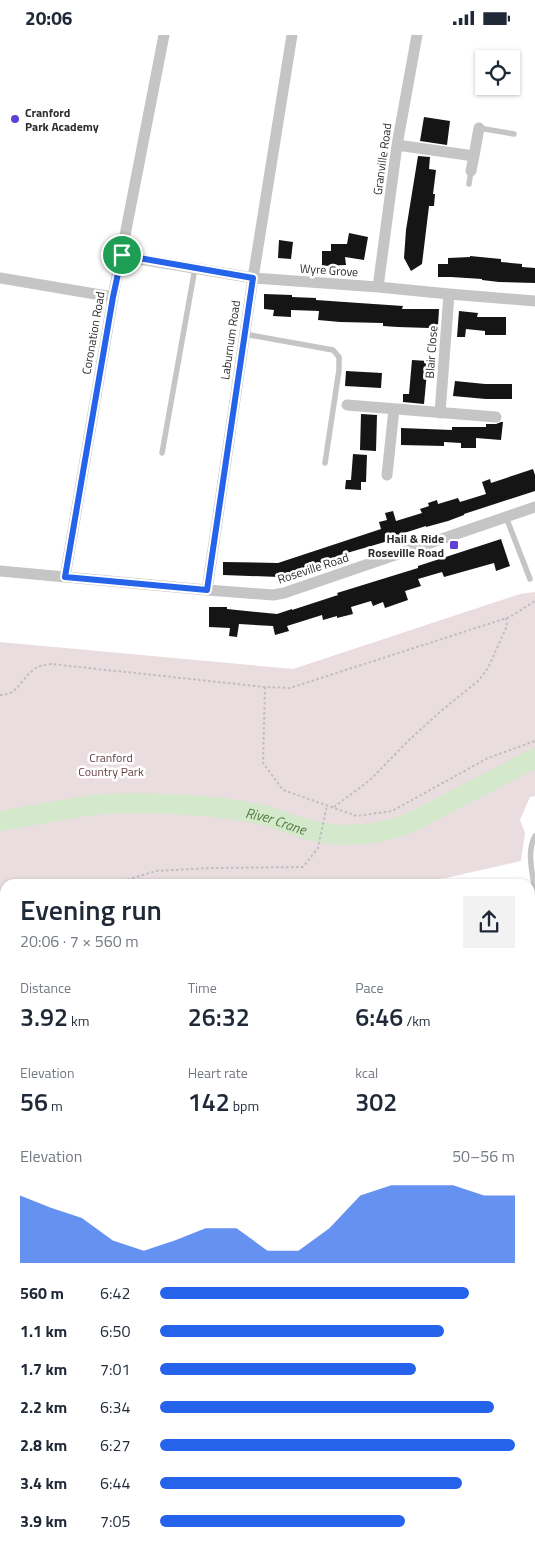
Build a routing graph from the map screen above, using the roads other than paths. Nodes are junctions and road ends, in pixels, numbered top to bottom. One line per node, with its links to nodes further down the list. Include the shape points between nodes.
1 (164, 35): 10 (street, Coronation Road)
2 (292, 35): 13 (street, Laburnum Road)
3 (417, 35): 6 (street, Granville Road)
4 (479, 128): 5 (lane); 7 (street)
5 (514, 134)
6 (397, 145): 7 (street); 14 (street, Granville Road)
7 (474, 156): 8 (street)
8 (471, 171): 9 (lane)
9 (469, 184)
10 (122, 255): 11 (street, Wyre Grove); 16 (street, Coronation Road)
11 (195, 268): 13 (street, Wyre Grove); 23 (lane)
12 (0, 277): 16 (street)
13 (253, 278): 14 (street, Wyre Grove); 18 (street, Laburnum Road)
14 (378, 287): 15 (street, Wyre Grove)
15 (449, 294): 17 (street, Wyre Grove); 21 (street, Blair Close)
16 (113, 297): 29 (street, Coronation Road)
17 (535, 301)
18 (244, 334): 24 (lane, via 333,350 339,357); 31 (street, Laburnum Road)
19 (347, 405): 20 (street)
20 (394, 409): 21 (street); 25 (street)
21 (440, 413): 22 (street)
22 (496, 417)
23 (162, 453)
24 (325, 463)
25 (388, 475)
26 (535, 507): 27 (street, Roseville Road)
27 (506, 517): 30 (lane); 31 (street, Roseville Road, via 284,593)
28 (0, 571): 29 (street, Roseville Road)
29 (65, 577): 31 (street, Roseville Road)
30 (530, 579)
31 (207, 590)
32 (535, 836): 33 (lane, via 531,843)
33 (533, 879)

